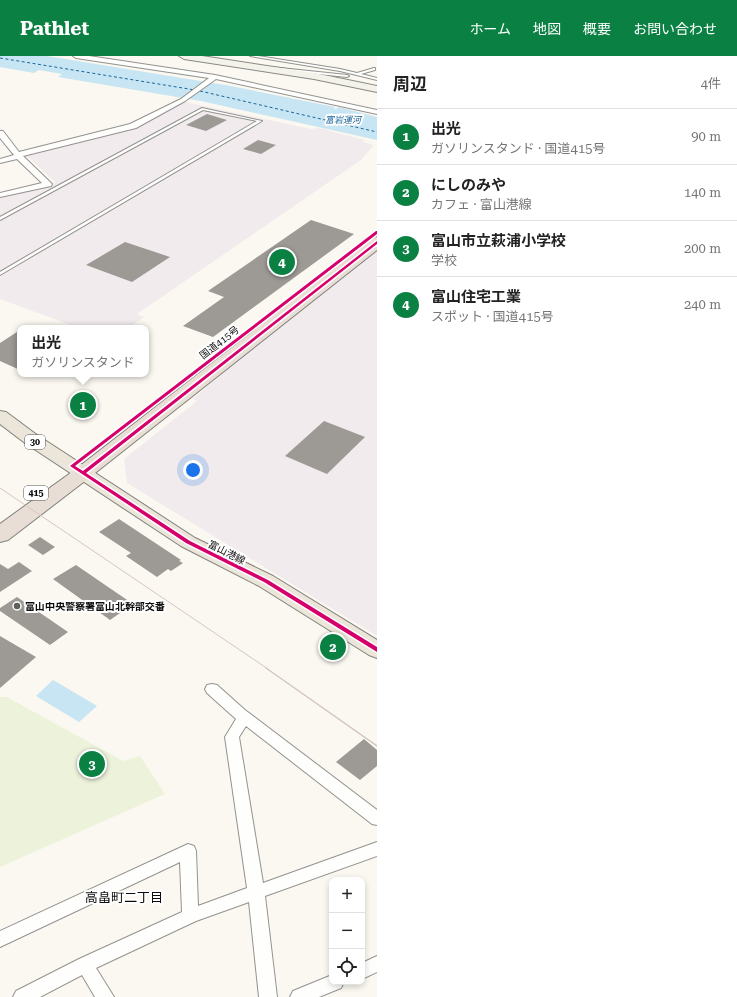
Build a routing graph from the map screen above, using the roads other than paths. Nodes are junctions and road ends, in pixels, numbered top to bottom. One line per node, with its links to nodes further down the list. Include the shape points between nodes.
1 (76, 56): 8 (street)
2 (184, 56): 4 (street)
3 (252, 56): 6 (lane)
4 (263, 68): 6 (lane, via 278,67 350,76); 9 (street)
5 (374, 69): 6 (lane)
6 (357, 74): 7 (lane)
7 (377, 79)
8 (213, 80): 10 (street); 12 (street, via 183,100 133,126)
9 (377, 89)
10 (377, 112)
11 (0, 134): 12 (street)
12 (19, 155): 13 (street); 14 (street, via 48,184)
13 (0, 161)
14 (0, 195)
15 (0, 219): 18 (lane, via 204,109 260,121)
16 (377, 232): 20 (highway, 国道415号 / 415)
17 (377, 242): 20 (highway, 国道415号 / 415)
18 (0, 274)
19 (0, 416): 20 (main road, 富山港線 / 30)
20 (77, 470): 21 (highway, 国道415号 / 415); 22 (highway, 国道415号 / 415); 23 (main road, 富山港線, via 188,542 266,581)
21 (0, 519)
22 (0, 535)
23 (377, 650)
24 (212, 689): 25 (street)
25 (244, 718): 26 (street); 28 (street, via 232,737)
26 (377, 819)
27 (377, 849): 28 (street)
28 (256, 892): 29 (street); 37 (street)
29 (190, 916): 30 (street, via 188,851); 32 (street)
30 (0, 939)
31 (377, 964): 33 (street)
32 (86, 965): 35 (street); 36 (street)
33 (365, 970)
34 (329, 984): 38 (street)
35 (22, 997)
36 (105, 997)
37 (268, 997)
38 (299, 997)

